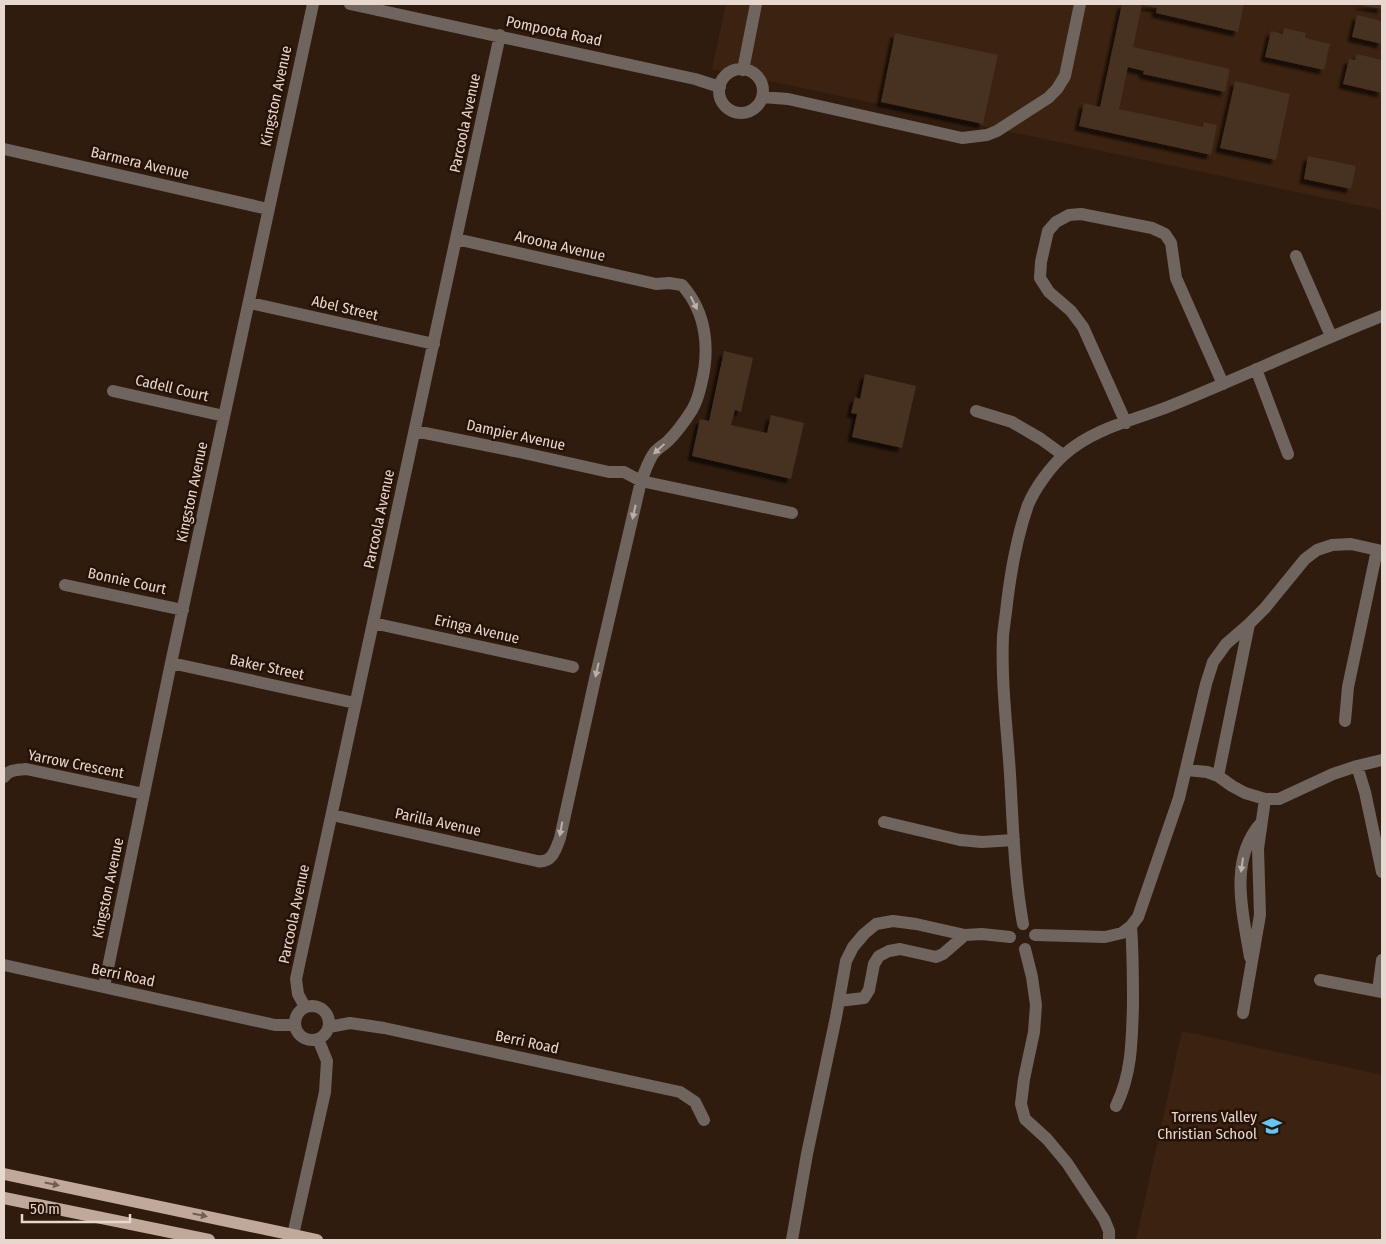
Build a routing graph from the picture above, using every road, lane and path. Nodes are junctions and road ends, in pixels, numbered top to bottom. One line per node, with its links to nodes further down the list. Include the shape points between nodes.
1 (313, 4): 11 (street, Kingston Avenue)
2 (350, 4): 5 (street, Pompoota Road)
3 (756, 4): 7 (street)
4 (1080, 4): 9 (street, via 1065,76 1057,89 987,136 962,138 788,99)
5 (401, 9): 6 (street, Pompoota Road)
6 (500, 36): 8 (street, Pompoota Road, via 695,78); 12 (street, Parcoola Avenue)
7 (743, 70): 8 (street, via 738,69 725,76); 9 (street, via 756,74 763,87)
8 (720, 87): 9 (street, via 722,102 734,111 753,109)
9 (762, 97)
10 (4, 149): 11 (street, Barmera Avenue)
11 (268, 209): 14 (street, Kingston Avenue)
12 (456, 239): 17 (street, Parcoola Avenue); 27 (street, Aroona Avenue, one-way to 27, via 656,284 682,285 688,292 703,323 706,362 700,390 677,431 654,453)
13 (1296, 256): 16 (street)
14 (250, 302): 17 (street, Abel Street); 22 (street, Kingston Avenue)
15 (1382, 316): 16 (street)
16 (1331, 336): 18 (street)
17 (434, 344): 24 (street, Parcoola Avenue)
18 (1256, 369): 19 (street); 25 (street)
19 (1223, 384): 23 (street); 23 (street, via 1176,278 1170,243 1165,234 1152,228 1081,214 1069,215 1048,231 1040,278 1083,327)
20 (112, 391): 22 (street, Cadell Court)
21 (976, 411): 26 (street, via 1012,422)
22 (224, 416): 31 (street, Kingston Avenue)
23 (1126, 423): 26 (street, via 1079,442)
24 (415, 431): 27 (street, Dampier Avenue, via 609,472 624,472); 32 (street, Parcoola Avenue)
25 (1288, 454)
26 (1063, 455): 48 (street, via 1029,503 1022,524 1003,635)
27 (641, 481): 28 (street, Dampier Avenue); 49 (street, Aroona Avenue, one-way to 49, via 560,838 550,858)
28 (792, 513)
29 (1380, 550): 33 (street, via 1352,544 1317,550 1304,559); 37 (street, via 1348,687)
30 (65, 585): 31 (street, Bonnie Court)
31 (183, 610): 34 (street, Kingston Avenue)
32 (373, 623): 35 (street, Eringa Avenue); 36 (street, Parcoola Avenue)
33 (1249, 624): 40 (street, via 1226,644 1213,662); 41 (street)
34 (171, 663): 36 (street, Baker Street); 43 (street, Kingston Avenue)
35 (573, 668)
36 (355, 703): 45 (street, Parcoola Avenue)
37 (1345, 721)
38 (1382, 760): 39 (street)
39 (1356, 766): 44 (street, via 1278,799); 50 (street, via 1365,792)
40 (1187, 770): 41 (street); 52 (street, via 1138,917)
41 (1218, 776): 44 (street)
42 (4, 777): 43 (street, Yarrow Crescent, via 14,770 26,769)
43 (144, 794): 61 (street, Kingston Avenue)
44 (1265, 799): 47 (street)
45 (332, 815): 49 (street, Parilla Avenue); 64 (street, Parcoola Avenue, via 296,979 298,994)
46 (884, 822): 48 (street, via 960,840)
47 (1262, 822): 59 (street, via 1258,849 1260,915); 59 (street, one-way to 59, via 1253,832 1243,854 1240,879)
48 (1014, 840): 51 (street)
49 (537, 861)
50 (1382, 872)
51 (1023, 924): 54 (street); 55 (street, via 1012,929)
52 (1131, 926): 54 (street, via 1122,933 1105,937); 69 (street, via 1132,1048 1124,1091)
53 (965, 934): 55 (street); 63 (street, via 936,957 900,949 879,956 864,998); 63 (street, via 893,921 876,924 853,947 846,961)
54 (1035, 934): 56 (street, via 1033,943)
55 (1010, 937): 56 (street, via 1013,945)
56 (1025, 948): 77 (street, via 1036,1005 1021,1104 1025,1119 1067,1163 1104,1219)
57 (1382, 960): 62 (street)
58 (4, 965): 61 (street, Berri Road)
59 (1252, 965): 65 (street)
60 (1320, 980): 62 (street)
61 (104, 987): 66 (street, Berri Road, via 275,1025)
62 (1380, 992)
63 (839, 1001): 76 (street)
64 (306, 1007): 66 (street, via 297,1014); 67 (street, via 321,1009 328,1018)
65 (1243, 1013)
66 (295, 1025): 68 (street, via 296,1031 306,1040)
67 (329, 1027): 68 (street); 70 (street, Berri Road, via 350,1023 384,1028 680,1092 696,1102)
68 (318, 1039): 73 (street, via 327,1061 325,1092)
69 (1116, 1106)
70 (704, 1120)
71 (4, 1174): 73 (main road, one-way to 73)
72 (4, 1198): 74 (main road)
73 (293, 1238): 75 (main road)
74 (209, 1240)
75 (317, 1240)
76 (792, 1240)
77 (1109, 1240)

